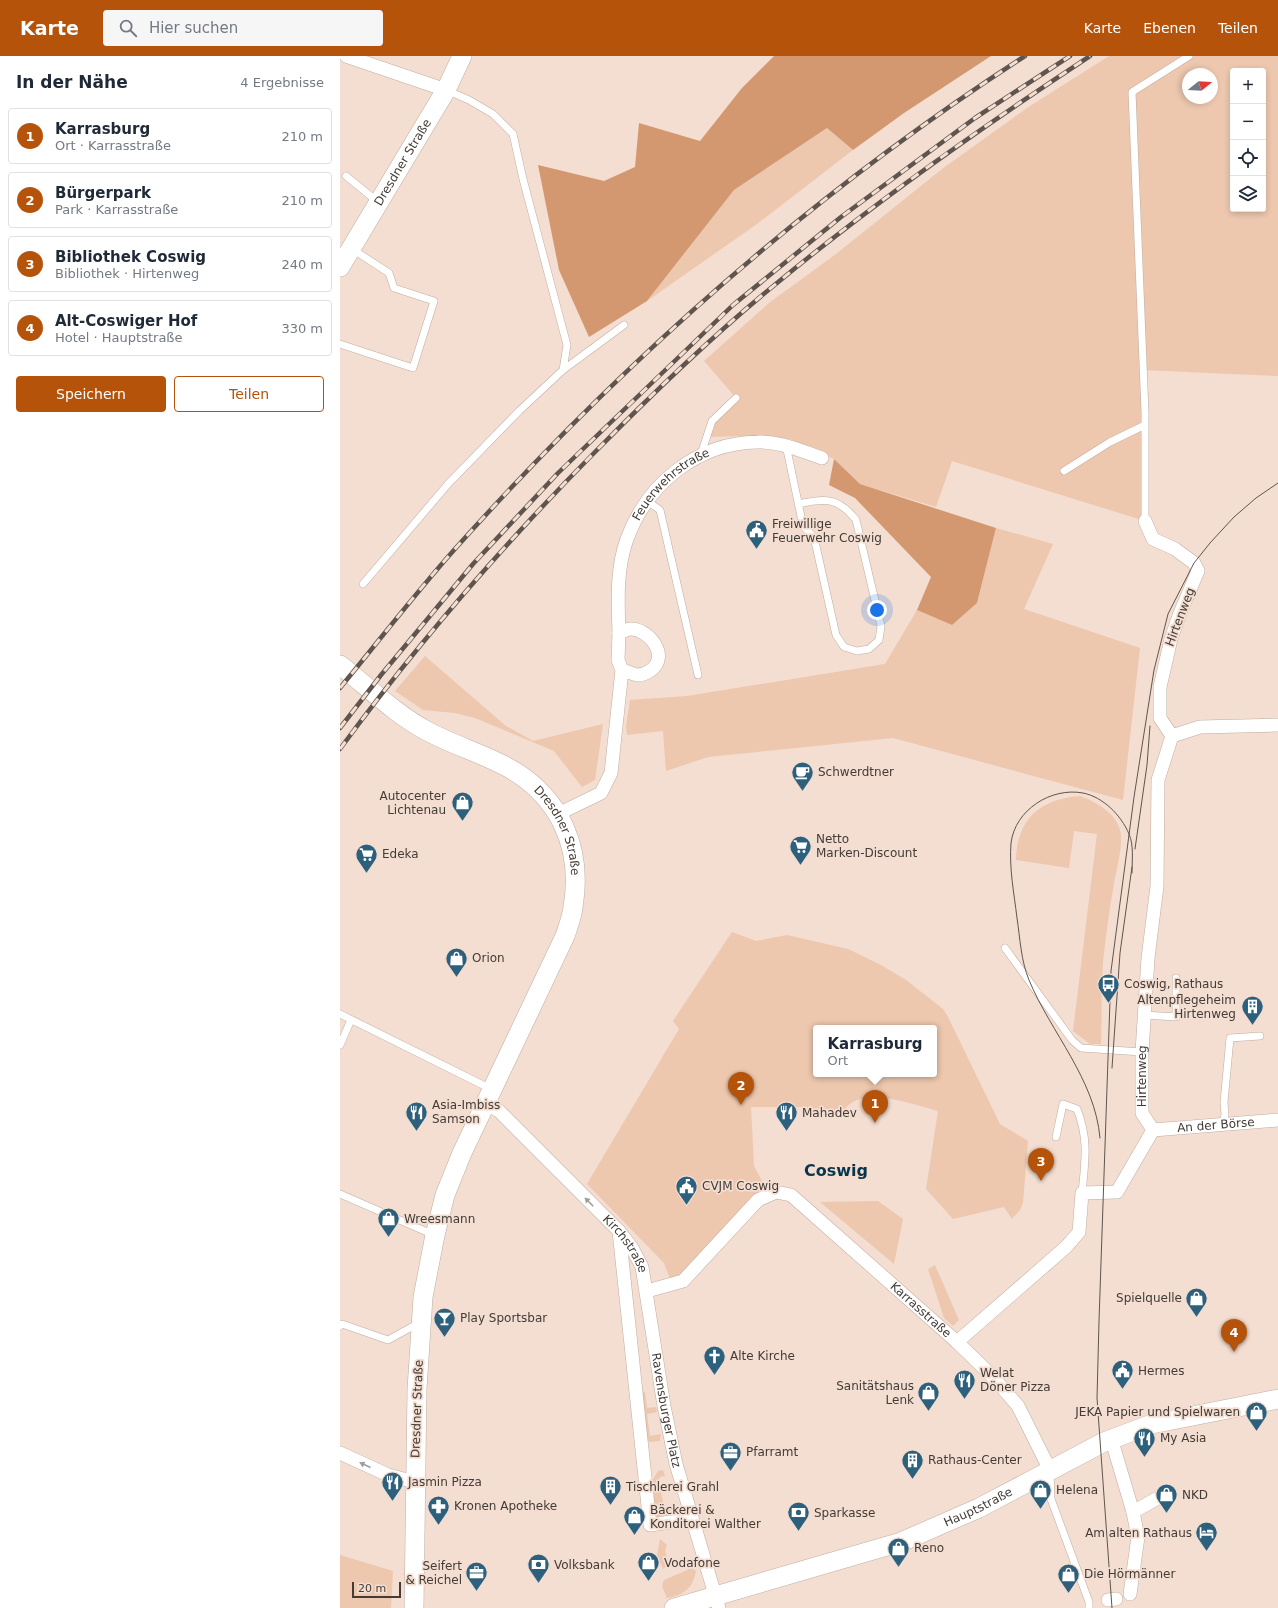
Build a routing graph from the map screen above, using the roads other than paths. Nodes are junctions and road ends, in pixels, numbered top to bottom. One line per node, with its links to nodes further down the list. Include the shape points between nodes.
1 (346, 56): 4 (street)
2 (462, 56): 4 (main road, Dresdner Straße)
3 (1189, 56): 13 (lane, via 1132,92)
4 (446, 90): 6 (main road, Dresdner Straße); 11 (lane, via 493,114 513,134 568,345)
5 (346, 176): 6 (lane)
6 (378, 202): 7 (main road, Dresdner Straße)
7 (351, 248): 8 (main road, Dresdner Straße); 10 (lane, via 389,273 394,288 434,301 413,368)
8 (340, 267)
9 (624, 325): 11 (lane)
10 (340, 344)
11 (563, 370): 21 (lane, via 448,484)
12 (736, 398): 15 (lane, via 712,421)
13 (1145, 425): 17 (lane, via 1110,442); 20 (lane)
14 (786, 445): 15 (street, Feuerwehrstraße, via 758,442 727,445); 16 (street, Feuerwehrstraße); 19 (lane)
15 (701, 454): 18 (street, Feuerwehrstraße, via 673,472)
16 (822, 458)
17 (1064, 471)
18 (646, 500): 22 (street, Feuerwehrstraße, via 626,540 618,582); 25 (lane, via 660,510)
19 (798, 504): 19 (lane, via 803,526 814,537 836,635 844,647 857,651 870,649 879,640 881,626 856,520 846,508 834,501 818,500)
20 (1145, 521): 27 (street, Hirtenweg, via 1153,539 1175,549 1194,563 1198,571 1171,639 1160,687 1160,718)
21 (363, 584)
22 (619, 633): 24 (street, Feuerwehrstraße, via 618,660); 24 (street, via 630,629 639,632 652,640 658,648 659,657 656,666 647,673 638,675)
23 (340, 665): 28 (main road, Dresdner Straße, via 410,721 507,768 530,782)
24 (622, 670): 28 (street, Feuerwehrstraße, via 611,773 601,793)
25 (698, 675)
26 (1278, 724): 27 (street, via 1200,727)
27 (1172, 736): 32 (street, Hirtenweg, via 1158,780 1158,886 1148,958)
28 (558, 814): 37 (main road, Dresdner Straße, via 567,831 576,864 573,908 565,936)
29 (1005, 948): 36 (lane, via 1072,1040 1081,1048)
30 (1176, 978): 32 (lane, via 1176,1017)
31 (340, 1014): 33 (lane)
32 (1144, 1015): 36 (street, Hirtenweg)
33 (351, 1020): 35 (lane); 37 (lane)
34 (1260, 1036): 39 (lane, via 1230,1038 1224,1102 1226,1115)
35 (340, 1045)
36 (1142, 1052): 40 (street, Hirtenweg, via 1142,1113)
37 (488, 1096): 45 (street, Kirchstraße, one-way to 37, via 499,1111); 46 (main road, Dresdner Straße, via 462,1153 446,1195)
38 (1278, 1120): 39 (street, An der Börse)
39 (1222, 1125): 40 (street, An der Börse)
40 (1153, 1130): 42 (street, via 1117,1192)
41 (1056, 1137): 42 (lane, via 1063,1104 1077,1109 1084,1125 1086,1146)
42 (1082, 1193): 50 (street, via 1079,1232 1066,1247)
43 (340, 1194): 46 (lane)
44 (758, 1200): 47 (street, Kirchstraße, via 683,1281); 50 (street, Karrasstraße, via 776,1192 791,1195)
45 (619, 1231): 47 (street, Kirchstraße, via 642,1267); 58 (street, via 650,1525)
46 (435, 1235): 48 (main road, Dresdner Straße)
47 (647, 1291): 58 (street, Ravensburger Platz, via 664,1406)
48 (421, 1322): 49 (lane, via 388,1340 342,1324); 55 (main road, Dresdner Straße)
49 (340, 1326)
50 (957, 1342): 54 (street, Karrasstraße, via 1018,1406)
51 (1278, 1399): 52 (main road, Hauptstraße, via 1152,1424)
52 (1111, 1438): 54 (main road, Hauptstraße); 57 (street)
53 (340, 1453): 55 (street, one-way to 53, via 388,1475)
54 (1050, 1470): 60 (main road, Hauptstraße, via 968,1514 901,1542); 63 (lane, via 1051,1499)
55 (415, 1482): 61 (main road, Dresdner Straße)
56 (1156, 1499): 57 (street)
57 (1133, 1512): 59 (street, via 1138,1537)
58 (691, 1519): 60 (street, Ravensburger Platz)
59 (1130, 1594)
60 (717, 1602): 62 (main road, Hauptstraße)
61 (414, 1608)
62 (674, 1608)
63 (1089, 1608)

